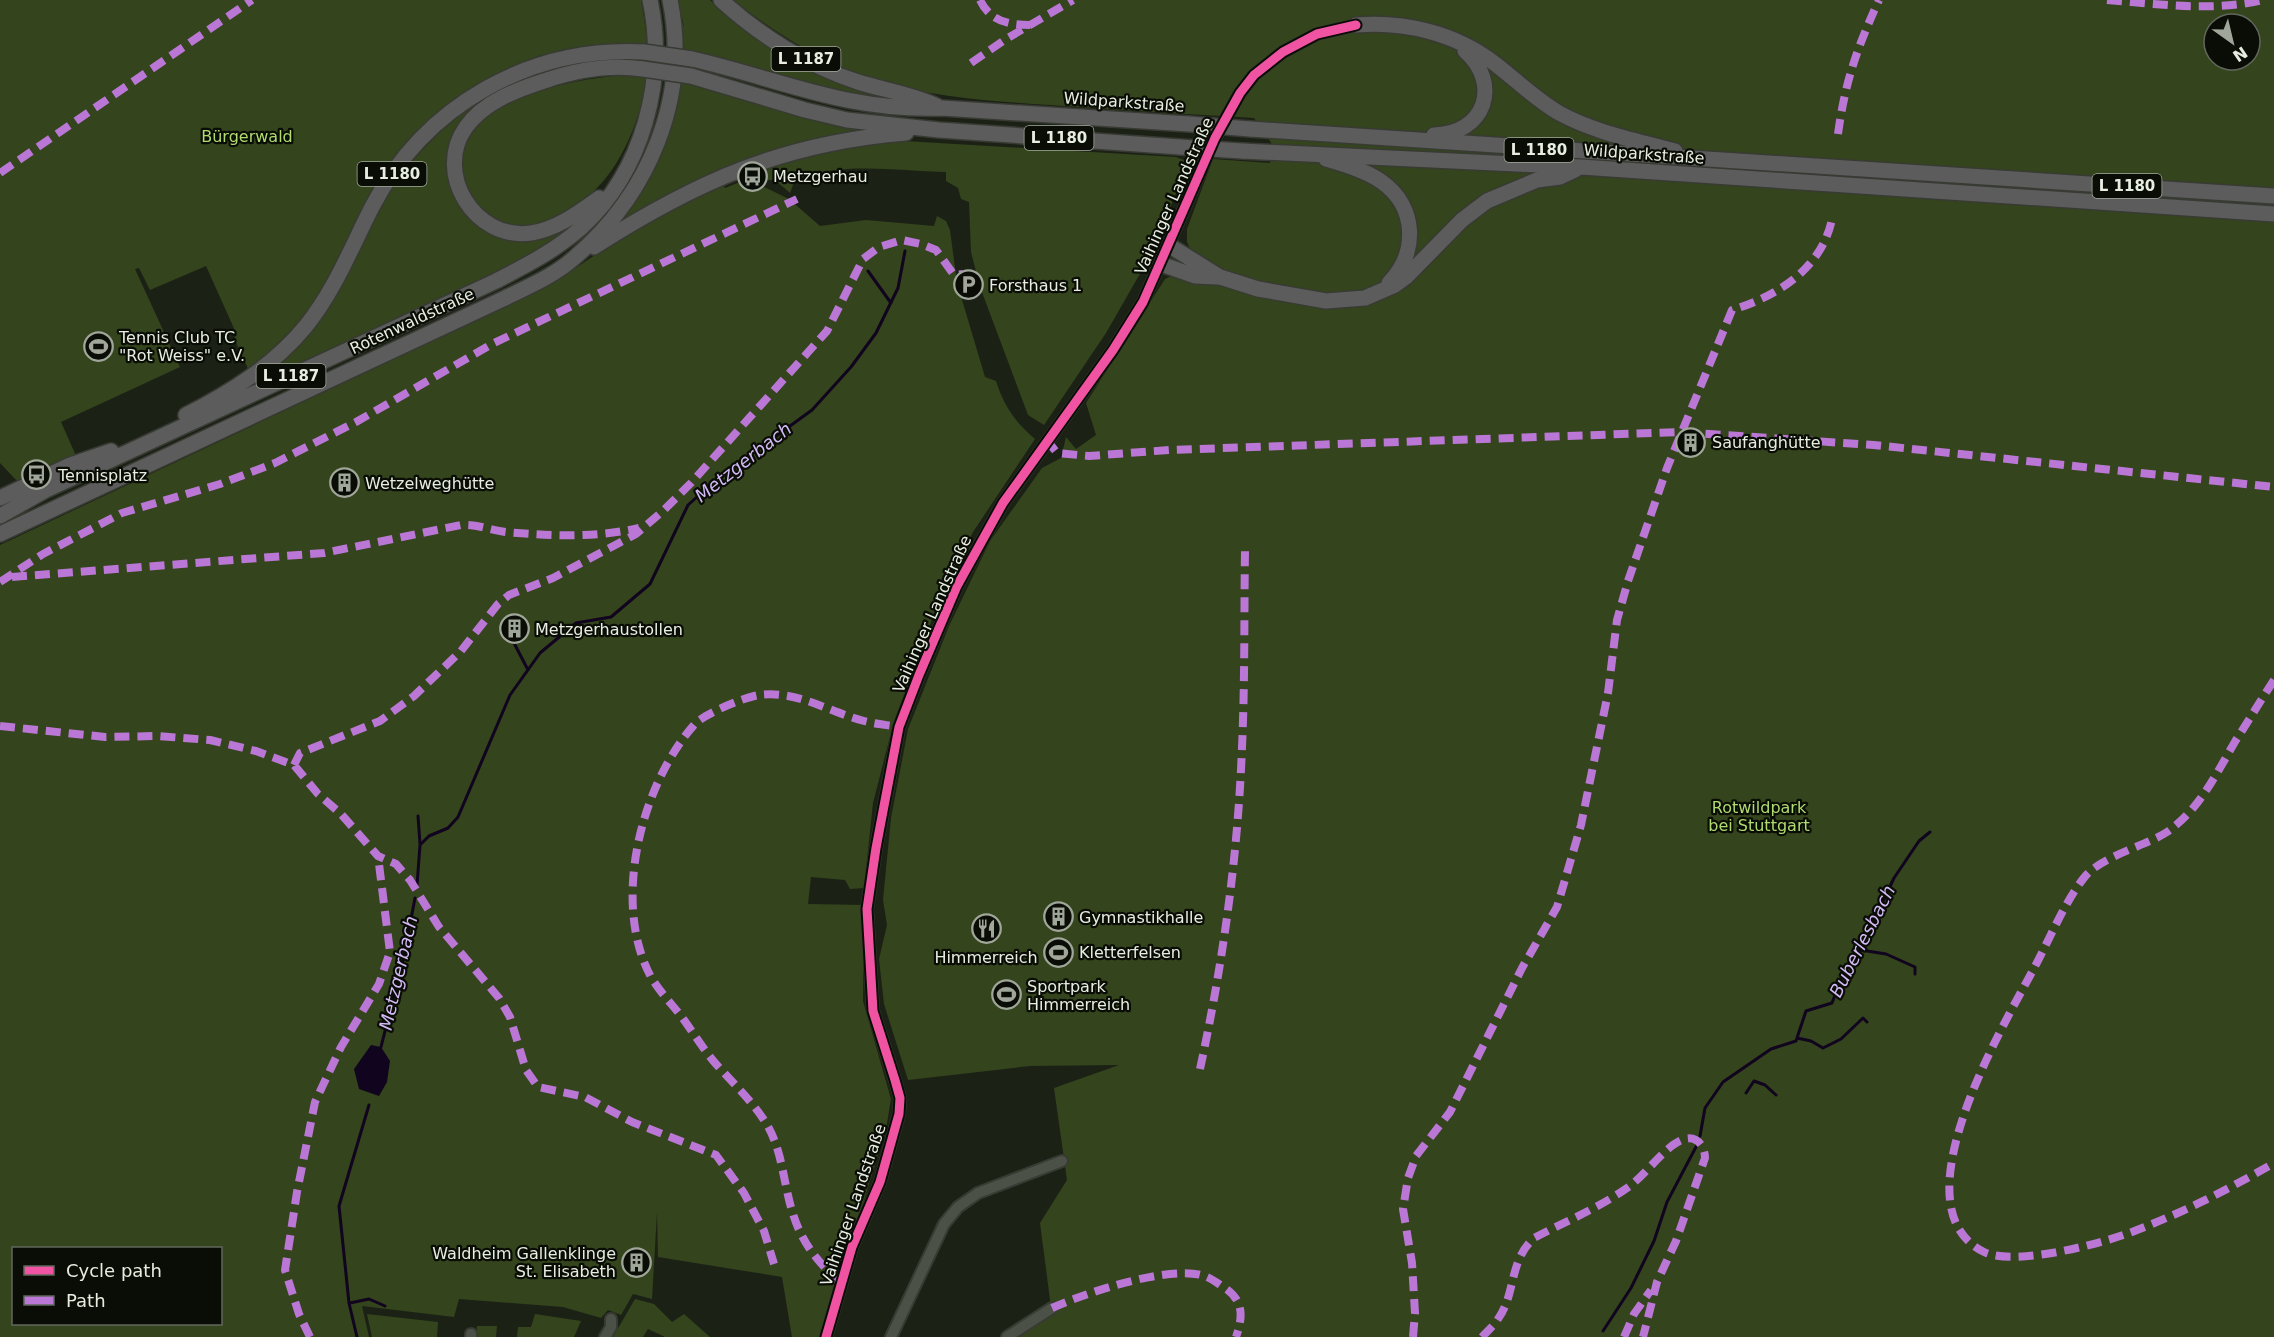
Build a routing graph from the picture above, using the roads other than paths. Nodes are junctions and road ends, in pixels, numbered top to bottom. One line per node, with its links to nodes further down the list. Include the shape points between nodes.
1 (650, 0): 12 (highway, L 1187, via 656,62 648,114 635,150)
2 (670, 0): 16 (highway, Rotenwaldstraße / L 1187, via 675,69 659,140 624,204)
3 (721, 0): 6 (highway, L 1187, via 755,28 808,60 856,81)
4 (1356, 25): 5 (highway, L 1180, via 1410,27); 15 (street, Vaihinger Landstraße, via 1304,40 1266,64 1248,82 1215,138)
5 (1453, 41): 8 (highway, L 1180, via 1470,56 1485,79 1480,111 1469,124 1450,135 1393,135); 10 (highway, L 1180, via 1491,61 1542,102 1571,119 1612,136)
6 (942, 108): 8 (highway, Wildparkstraße / L 1180, bridge); 20 (highway, L 1180, bridge, via 904,108 821,97 692,59 644,52 604,51 559,58 504,78 457,106 407,153 389,179 334,286 289,346 254,375 215,399)
7 (939, 130): 9 (highway, Wildparkstraße / L 1180, bridge); 12 (highway, L 1180, bridge, via 826,116 690,76 601,68 572,72 521,89 479,113 463,132 456,151 456,183 464,201 483,220 505,231 529,233 552,227); 16 (highway, L 1180, via 858,138 772,157 671,201)
8 (1376, 139): 10 (highway, Wildparkstraße / L 1180)
9 (1311, 155): 11 (highway, Wildparkstraße / L 1180); 19 (highway, L 1180, via 1376,178 1392,190 1404,207 1410,231 1406,257)
10 (1703, 159): 13 (highway, Wildparkstraße / L 1180)
11 (1581, 167): 14 (highway, Wildparkstraße / L 1180); 19 (highway, L 1180, via 1560,177 1514,188 1487,201 1462,220 1406,277)
12 (614, 187): 21 (highway, Rotenwaldstraße / L 1187, via 583,225 537,260)
13 (2274, 196)
14 (2274, 214)
15 (1170, 246): 17 (street, Vaihinger Landstraße); 18 (highway, L 1180)
16 (575, 258): 24 (highway, Rotenwaldstraße / L 1187, via 503,299)
17 (1161, 264): 18 (highway, L 1180, via 1195,276); 29 (street, Vaihinger Landstraße, via 1129,326 1031,461 978,545 899,727 867,909 873,1011 900,1098 899,1114 880,1182 852,1247)
18 (1220, 277): 19 (highway, L 1180, via 1278,294 1326,301 1351,301)
19 (1379, 294)
20 (111, 451): 21 (highway, L 1180); 22 (highway, via 70,465)
21 (85, 472): 23 (highway, Rotenwaldstraße / L 1187)
22 (0, 498)
23 (0, 516)
24 (0, 534)
25 (1062, 1161): 30 (street, via 978,1193 958,1207 944,1224)
26 (1052, 1308): 31 (street)
27 (611, 1319): 28 (street)
28 (605, 1337)
29 (826, 1337)
30 (891, 1337)
31 (1007, 1337)

